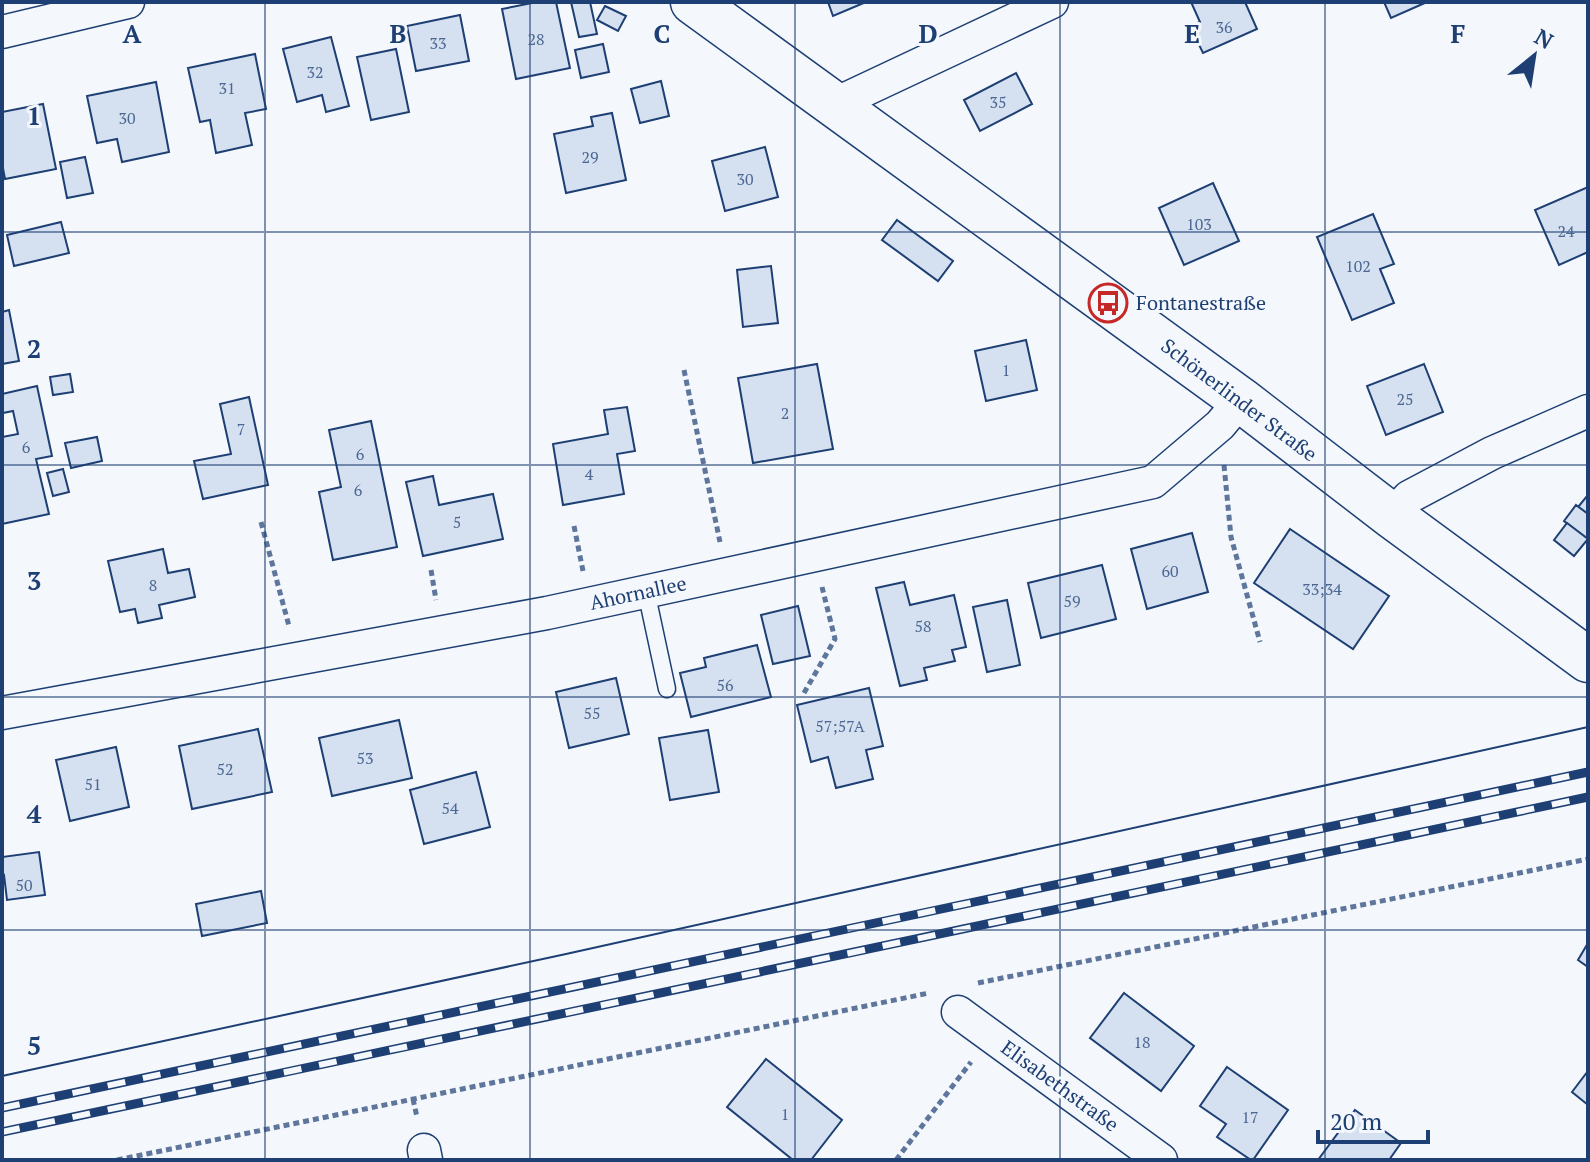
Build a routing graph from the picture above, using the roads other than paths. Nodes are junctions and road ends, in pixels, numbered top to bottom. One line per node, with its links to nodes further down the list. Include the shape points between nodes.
1 (128, 2): 4 (street)
2 (693, 2): 5 (street, Schönerlinder Straße)
3 (1052, 2): 5 (street)
4 (2, 32)
5 (835, 104): 7 (street, Schönerlinder Straße)
6 (1588, 411): 8 (street, via 1409,497)
7 (1231, 412): 8 (street, Schönerlinder Straße); 9 (street, Ahornallee, via 1153,482)
8 (1392, 516): 10 (street, Schönerlinder Straße)
9 (646, 591): 11 (lane); 12 (street, Ahornallee)
10 (1588, 660)
11 (667, 689)
12 (2, 713)
13 (953, 997): 14 (street, Elisabethstraße, via 992,1036)
14 (1161, 1160)

